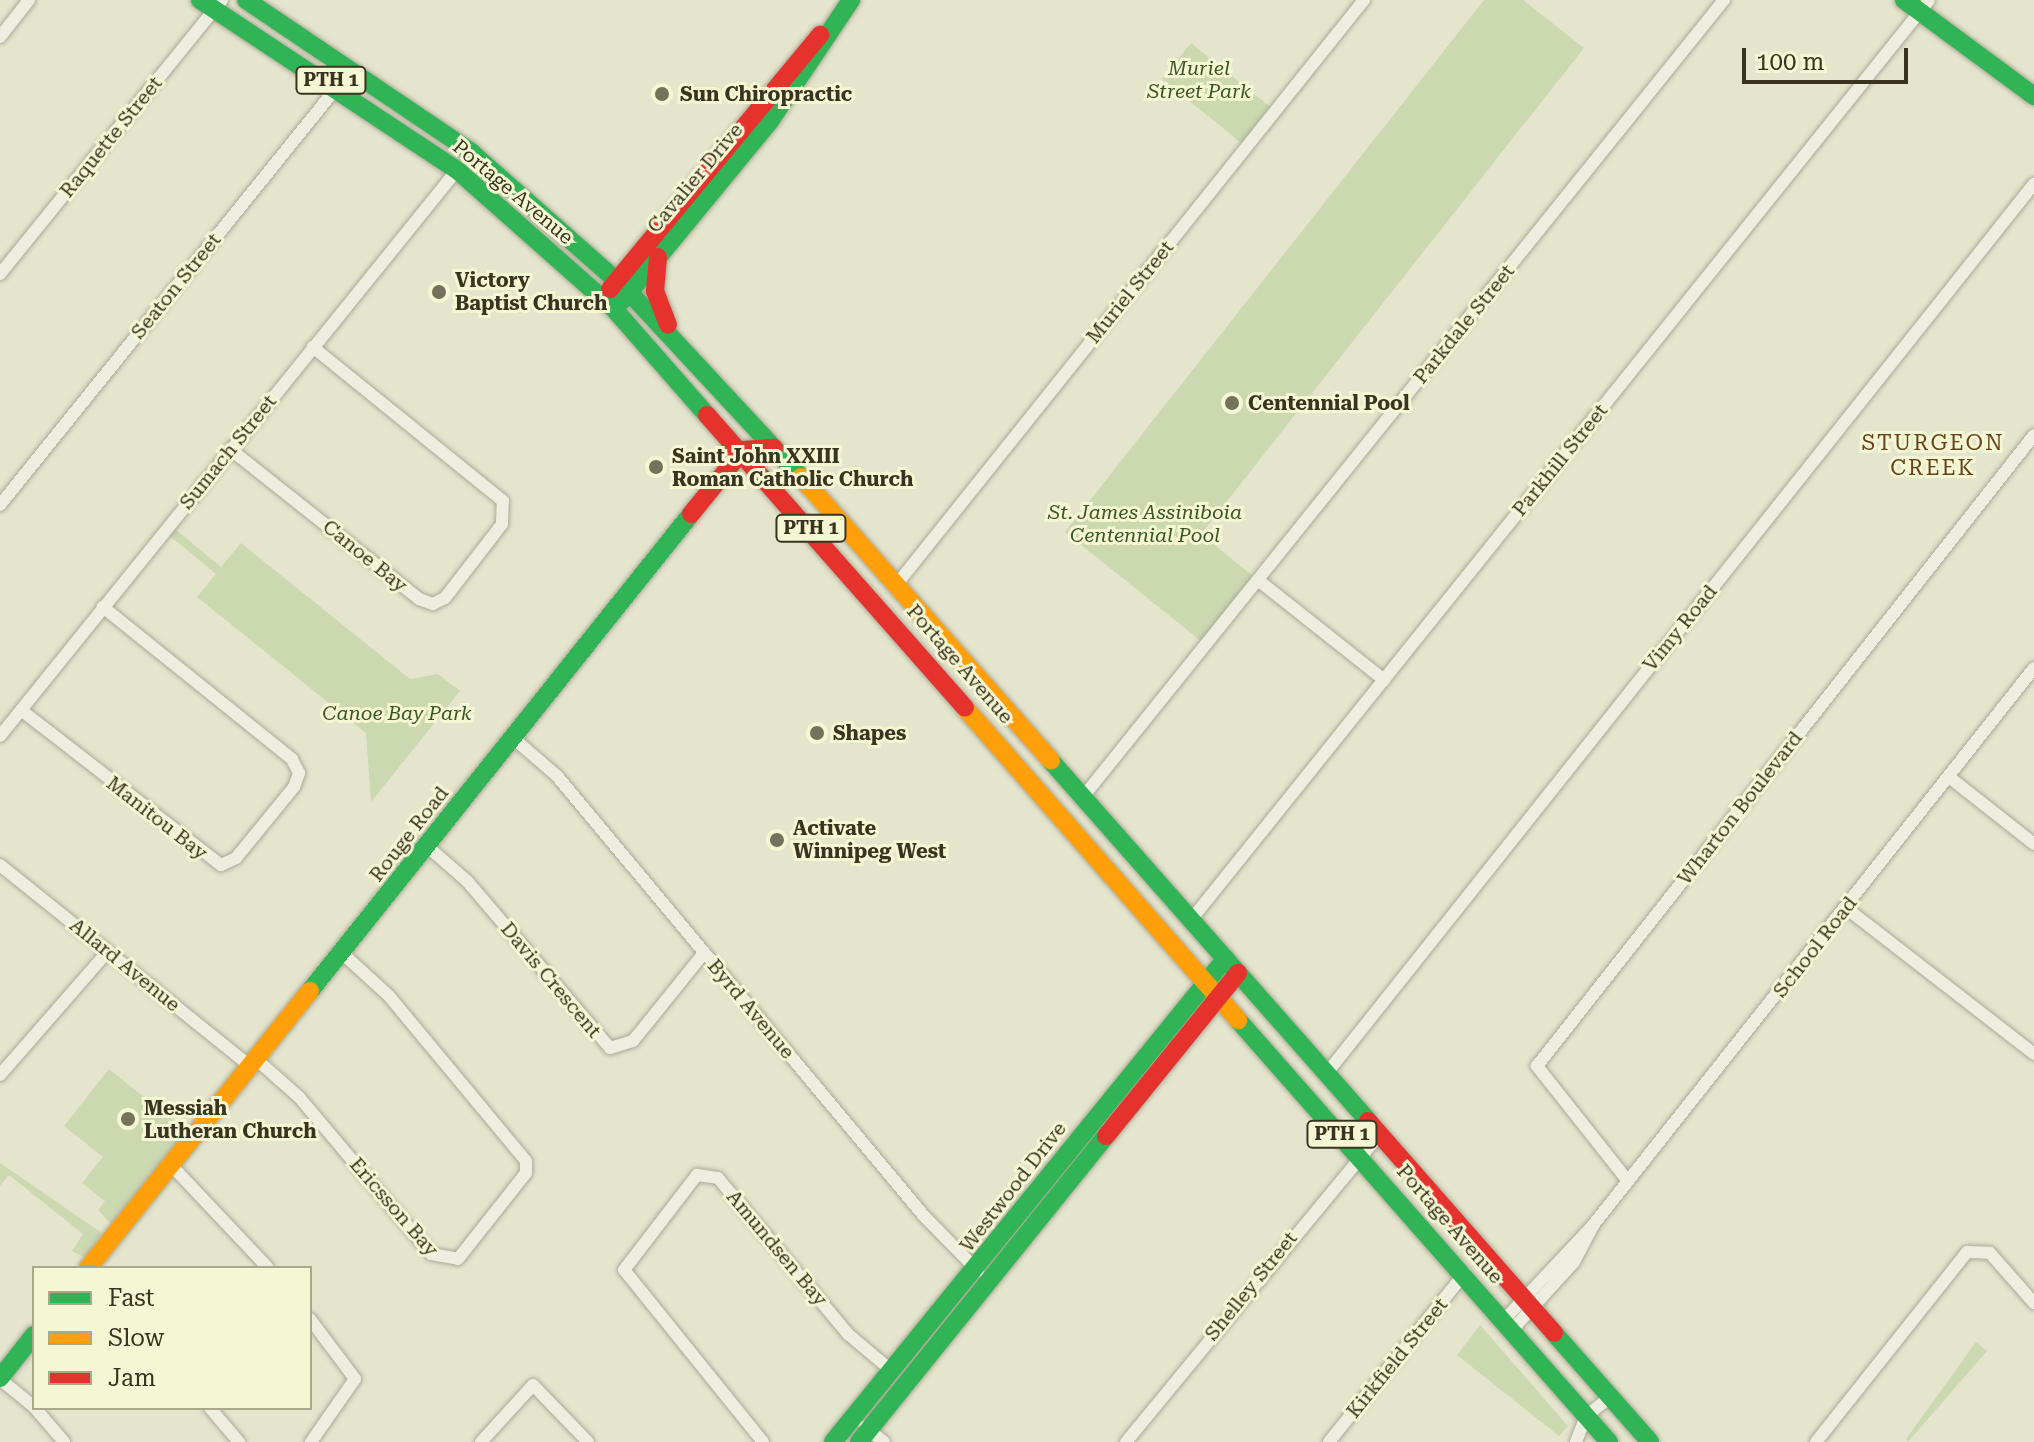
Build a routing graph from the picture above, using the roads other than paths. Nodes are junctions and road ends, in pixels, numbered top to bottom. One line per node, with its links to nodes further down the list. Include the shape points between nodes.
1 (29, 0): 10 (street)
2 (246, 0): 11 (main road, Portage Avenue / PTH 1)
3 (851, 0): 9 (main road, Cavalier Drive)
4 (1364, 0): 29 (street, Muriel Street)
5 (1724, 0): 28 (street, Parkdale Street)
6 (1904, 0): 8 (main road)
7 (213, 3): 12 (main road, Portage Avenue / PTH 1); 17 (street, Raquette Street)
8 (1924, 6): 13 (main road); 32 (street, Parkhill Street)
9 (829, 29): 16 (main road, Cavalier Drive, via 770,121); 18 (main road, Cavalier Drive, via 798,56)
10 (0, 37)
11 (353, 67): 12 (street, Seaton Street); 18 (main road, Portage Avenue / PTH 1, via 471,152)
12 (338, 85): 14 (main road, Portage Avenue / PTH 1); 27 (street, Seaton Street)
13 (2034, 96)
14 (457, 170): 19 (main road, Portage Avenue / PTH 1); 21 (street, Sumach Street)
15 (2034, 184): 52 (street, Vimy Road)
16 (658, 257): 18 (main road, Cavalier Drive); 20 (main road, via 655,291)
17 (0, 274)
18 (624, 287): 19 (main road, Cavalier Drive); 20 (main road, Portage Avenue / PTH 1)
19 (609, 304): 22 (main road, Portage Avenue / PTH 1)
20 (675, 342): 24 (main road, Portage Avenue / PTH 1)
21 (313, 347): 25 (street, Sumach Street); 25 (street, Canoe Bay, via 503,501 502,524 445,598 419,599)
22 (722, 427): 24 (main road); 26 (main road, Portage Avenue / PTH 1)
23 (2034, 435): 57 (street, Wharton Boulevard, via 1537,1066)
24 (768, 441): 26 (main road); 29 (main road, Portage Avenue / PTH 1)
25 (230, 449): 30 (street, Sumach Street)
26 (743, 450): 35 (main road, Rouge Road); 48 (main road, Portage Avenue / PTH 1)
27 (0, 505)
28 (1258, 580): 32 (street); 37 (street, Parkdale Street)
29 (897, 584): 37 (main road, Portage Avenue / PTH 1)
30 (103, 607): 33 (street, Sumach Street); 33 (street, Manitou Bay, via 292,759 299,773 294,787 236,858 221,865)
31 (2033, 671): 36 (street, School Road)
32 (1384, 680): 42 (street, Parkhill Street)
33 (21, 710): 34 (street, Sumach Street)
34 (0, 736)
35 (513, 738): 39 (main road, Rouge Road); 45 (street, Byrd Avenue, via 557,776)
36 (1949, 777): 38 (street); 41 (street, School Road)
37 (1083, 797): 42 (main road, Portage Avenue / PTH 1)
38 (2034, 844)
39 (428, 847): 44 (main road, Rouge Road); 45 (street, Davis Crescent, via 467,881 610,1048 633,1041)
40 (0, 866): 43 (street, Allard Avenue)
41 (1846, 908): 50 (street); 57 (street, School Road)
42 (1191, 920): 46 (main road, Portage Avenue / PTH 1)
43 (108, 951): 51 (street, Allard Avenue); 53 (street)
44 (342, 953): 51 (main road, Rouge Road); 51 (street, Ericsson Bay, via 389,996 526,1161 523,1178 461,1256 449,1263 431,1254 299,1097)
45 (704, 953): 61 (street, Byrd Avenue, via 924,1216)
46 (1226, 958): 47 (main road, Portage Avenue / PTH 1); 48 (main road, Westwood Drive)
47 (1238, 973): 49 (main road, Westwood Drive); 52 (main road, Portage Avenue / PTH 1)
48 (1207, 979): 49 (main road, Portage Avenue / PTH 1); 61 (main road, Westwood Drive)
49 (1220, 994): 55 (main road, Portage Avenue / PTH 1); 61 (main road, Westwood Drive)
50 (2034, 1054)
51 (253, 1062): 56 (main road, Rouge Road)
52 (1327, 1073): 54 (main road, Portage Avenue / PTH 1)
53 (0, 1075)
54 (1380, 1134): 55 (street, Shelley Street); 63 (main road, Portage Avenue / PTH 1)
55 (1362, 1157): 60 (main road, Portage Avenue / PTH 1); 84 (street, Shelley Street)
56 (171, 1165): 58 (main road, Rouge Road); 59 (street)
57 (1628, 1181): 63 (street, School Road, via 1594,1224 1586,1246)
58 (90, 1266)
59 (266, 1266)
60 (1465, 1273): 65 (main road, Portage Avenue / PTH 1); 85 (street, Kirkfield Street)
61 (982, 1275): 67 (main road, Westwood Drive); 75 (main road, Westwood Drive)
62 (2034, 1303): 87 (street, via 1990,1253 1967,1252)
63 (1531, 1306): 65 (street, School Road); 69 (main road, Portage Avenue / PTH 1)
64 (312, 1322): 78 (street, via 355,1379)
65 (1509, 1324): 74 (main road, Portage Avenue / PTH 1)
66 (32, 1338): 68 (main road)
67 (892, 1371): 73 (main road, Westwood Drive); 81 (street, Amundsen Bay, via 854,1340 720,1181 697,1175 624,1270)
68 (0, 1378): 70 (street)
69 (1616, 1403): 74 (street); 86 (main road, Portage Avenue / PTH 1)
70 (32, 1406)
71 (36, 1410): 76 (street)
72 (212, 1410): 77 (street)
73 (853, 1417): 75 (street); 82 (main road, Westwood Drive)
74 (1590, 1433)
75 (864, 1436): 83 (street)
76 (64, 1442)
77 (239, 1442)
78 (311, 1442)
79 (481, 1442): 80 (street, via 533,1385)
80 (588, 1442)
81 (763, 1442)
82 (833, 1442)
83 (884, 1442)
84 (1126, 1442)
85 (1329, 1442)
86 (1650, 1442)
87 (1816, 1442)

